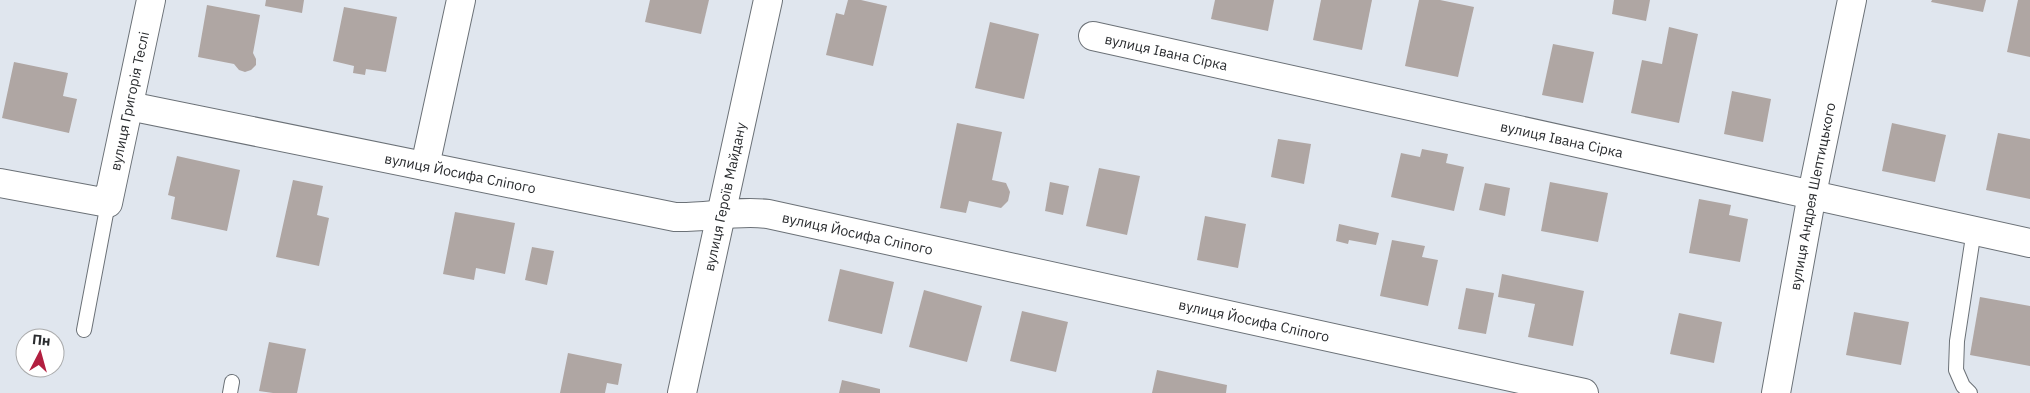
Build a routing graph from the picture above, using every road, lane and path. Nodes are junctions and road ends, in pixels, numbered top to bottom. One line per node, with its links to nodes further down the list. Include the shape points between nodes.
1 (151, 0): 6 (street, вулиця Григорія Теслі)
2 (461, 0): 7 (street)
3 (768, 0): 11 (street, вулиця Героїв Майдану)
4 (1852, 0): 9 (street, вулиця Андрея Шептицького)
5 (1093, 36): 9 (street, вулиця Івана Сірка)
6 (129, 106): 7 (street, вулиця Йосифа Сліпого); 10 (street, вулиця Григорія Теслі)
7 (426, 166): 11 (street, вулиця Йосифа Сліпого, via 675,216)
8 (0, 183): 10 (street)
9 (1812, 194): 12 (street, вулиця Івана Сірка); 17 (street, вулиця Андрея Шептицького)
10 (108, 203): 14 (lane)
11 (722, 215): 15 (street, вулиця Героїв Майдану); 16 (street, вулиця Йосифа Сліпого, via 768,214)
12 (1974, 230): 13 (street, вулиця Івана Сірка); 18 (lane, via 1957,341 1956,370)
13 (2030, 243)
14 (84, 330)
15 (682, 393)
16 (1584, 393)
17 (1776, 393)
18 (1970, 393)

